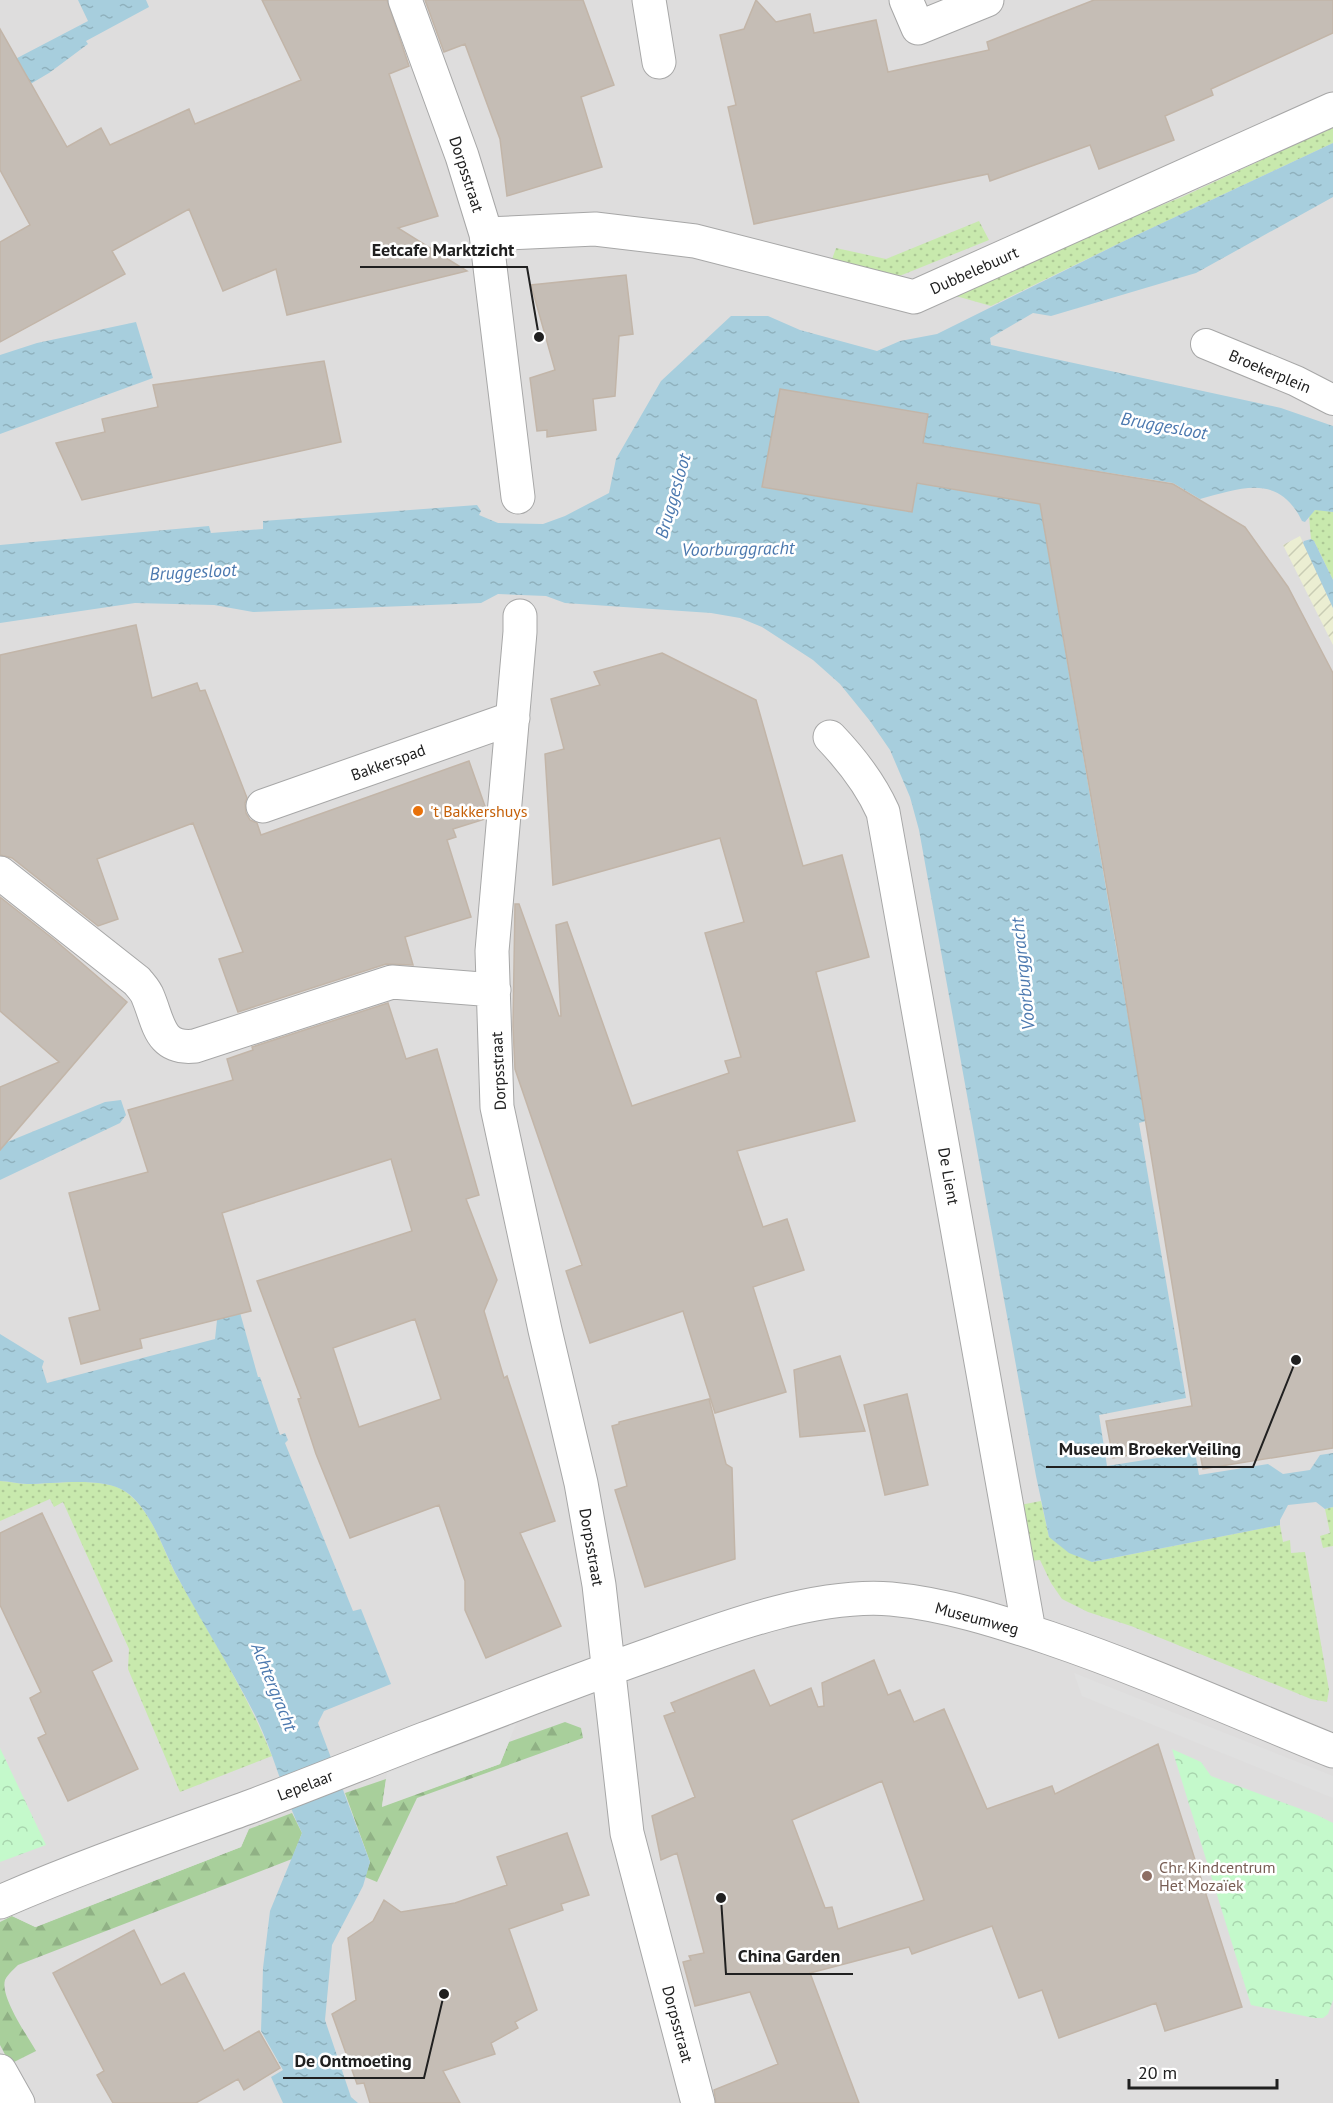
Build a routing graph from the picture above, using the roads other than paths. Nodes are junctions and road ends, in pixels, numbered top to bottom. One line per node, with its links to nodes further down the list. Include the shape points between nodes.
1 (405, 0): 7 (street, Dorpsstraat)
2 (649, 0): 5 (street)
3 (906, 0): 4 (street, via 918,28)
4 (987, 0)
5 (659, 62)
6 (1333, 110): 7 (street, Dubbelebuurt, via 914,297 695,241 595,229)
7 (486, 234): 10 (street, Dorpsstraat)
8 (1206, 344): 9 (lane, Broekerplein)
9 (1333, 400)
10 (518, 497)
11 (520, 616): 12 (street, Dorpsstraat)
12 (513, 718): 14 (street, Bakkerspad); 16 (street, Dorpsstraat, via 492,951)
13 (830, 737): 17 (street, De Lient, via 873,790 883,812)
14 (263, 806)
15 (0, 873): 16 (street, via 137,981 147,994 163,1035 177,1046 195,1046 392,982)
16 (494, 990): 18 (street, Dorpsstraat, via 498,1107 581,1483)
17 (1029, 1631): 18 (street, Museumweg, via 942,1607 891,1599 860,1599 830,1602 725,1627); 19 (street, Museumweg)
18 (609, 1668): 20 (street, Lepelaar, via 72,1871); 23 (street, Dorpsstraat, via 627,1833)
19 (1333, 1751)
20 (0, 1902)
21 (0, 2071): 22 (street)
22 (18, 2103)
23 (698, 2103)

